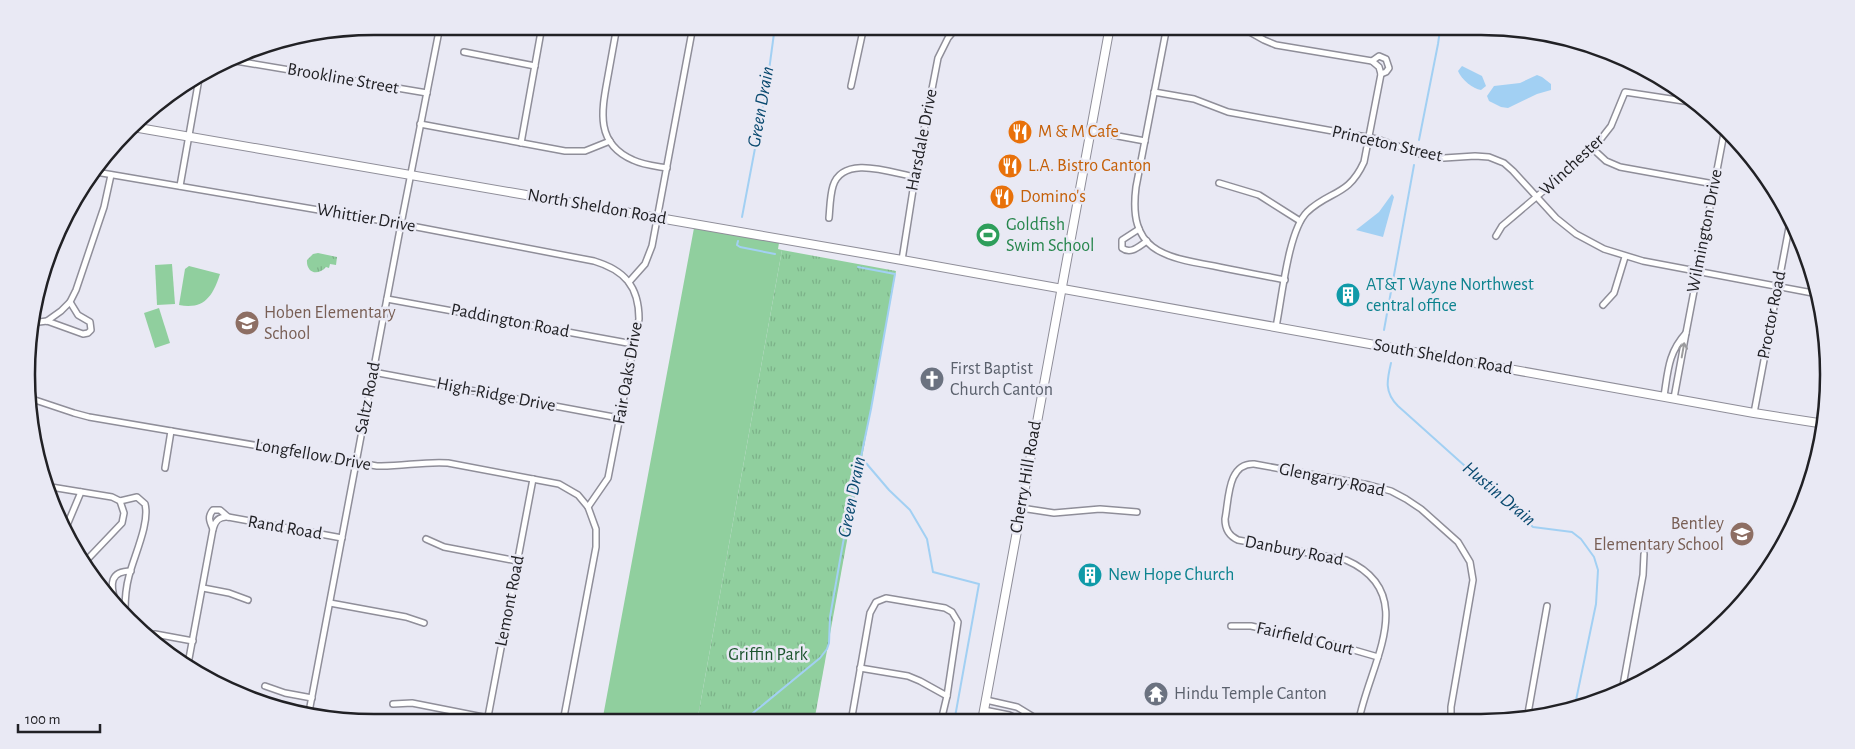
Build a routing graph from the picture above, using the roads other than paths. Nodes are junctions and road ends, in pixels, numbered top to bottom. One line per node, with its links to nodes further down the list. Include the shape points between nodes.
1 (438, 35): 18 (street, Saltz Road)
2 (540, 35): 13 (street)
3 (615, 35): 26 (street, via 602,109 603,125)
4 (691, 35): 30 (street)
5 (862, 35): 16 (street)
6 (950, 35): 34 (street, Harsdale Drive, via 938,58)
7 (1108, 35): 22 (street, Cherry Hill Road)
8 (1165, 35): 17 (street)
9 (1255, 35): 11 (street, via 1276,45)
10 (464, 52): 13 (street)
11 (1372, 61): 14 (street); 14 (street, via 1379,56 1386,59 1389,68)
12 (242, 62): 18 (street, Brookline Street)
13 (535, 66): 28 (street)
14 (1381, 74): 24 (street)
15 (198, 84): 23 (street)
16 (851, 86)
17 (1154, 92): 24 (street, Princeton Street, via 1194,99 1228,112); 27 (street)
18 (426, 94): 20 (street, Saltz Road)
19 (1680, 100): 29 (street, Winchester, via 1627,91 1611,126)
20 (420, 124): 28 (street); 33 (street, Saltz Road)
21 (141, 128): 23 (street, North Sheldon Road)
22 (1091, 130): 27 (street); 53 (street, Cherry Hill Road)
23 (189, 136): 33 (street, North Sheldon Road); 37 (street)
24 (1370, 137): 38 (street, Princeton Street, via 1436,158 1475,156 1494,159 1513,171); 41 (street, via 1364,162 1354,180 1313,207)
25 (1723, 137): 36 (street, Wilmington Drive)
26 (610, 141): 28 (street, via 593,149 575,152); 30 (street, via 632,160)
27 (1145, 141): 43 (street, via 1134,203)
28 (521, 143)
29 (1593, 149): 36 (street, via 1606,161 1620,167); 38 (street, Winchester)
30 (667, 168): 39 (street)
31 (101, 173): 32 (street, Whittier Drive)
32 (111, 175): 37 (street, Whittier Drive); 56 (street, via 104,207)
33 (411, 175): 39 (street, North Sheldon Road); 42 (street, Saltz Road)
34 (915, 177): 40 (street, via 862,167 849,168 838,177 833,187); 48 (street, Harsdale Drive)
35 (1219, 183): 41 (street, via 1259,195)
36 (1714, 184): 49 (street, Wilmington Drive)
37 (180, 186): 42 (street, Whittier Drive)
38 (1537, 198): 45 (street, Winchester, via 1502,226); 47 (street, Princeton Street, via 1576,234)
39 (657, 218): 48 (street, North Sheldon Road); 51 (street, via 648,258)
40 (828, 218)
41 (1300, 221): 50 (street)
42 (401, 224): 51 (street, Whittier Drive, via 594,261 614,269); 55 (street, Saltz Road)
43 (1139, 229): 46 (street); 46 (street, via 1122,240 1122,248 1130,251)
44 (1788, 232): 52 (street, Proctor Road)
45 (1496, 236)
46 (1146, 240): 50 (street, via 1176,260)
47 (1625, 257): 49 (street, Princeton Street); 57 (street, via 1614,293)
48 (902, 260): 53 (street, North Sheldon Road)
49 (1698, 272): 52 (street, Princeton Street); 61 (street, Wilmington Drive)
50 (1285, 280): 60 (street)
51 (629, 282): 62 (street, Fair Oaks Drive, via 639,310)
52 (1778, 287): 54 (street, Princeton Street); 67 (street, Proctor Road)
53 (1061, 289): 60 (street, South Sheldon Road); 79 (street, Cherry Hill Road)
54 (1809, 292)
55 (387, 298): 62 (street, Paddington Road); 63 (street, Saltz Road)
56 (70, 302): 58 (street); 58 (street, via 78,314 90,322 88,333 78,334)
57 (1602, 305)
58 (47, 321): 59 (street)
59 (39, 322)
60 (1276, 327): 64 (street, South Sheldon Road)
61 (1686, 333): 64 (street, Wilmington Drive, via 1672,352); 65 (street, Wilmington Drive, one-way to 61)
62 (633, 344): 68 (street, Fair Oaks Drive)
63 (373, 372): 68 (street, High-Ridge Drive); 71 (street, Saltz Road)
64 (1664, 396): 65 (street, South Sheldon Road)
65 (1674, 398): 67 (street, South Sheldon Road)
66 (36, 400): 70 (street, Longfellow Drive, via 74,413)
67 (1754, 413): 69 (street, South Sheldon Road)
68 (619, 418): 78 (street, Fair Oaks Drive, via 608,478)
69 (1816, 423)
70 (172, 431): 71 (street, Longfellow Drive); 73 (street)
71 (356, 463): 74 (street, Longfellow Drive, via 387,467 448,463); 84 (street, Saltz Road)
72 (1244, 465): 100 (street, Danbury Road, via 1232,478 1225,523 1229,534 1238,540 1340,558 1365,571 1379,588 1386,609 1386,629); 121 (street, Glengarry Road, via 1254,464 1390,491 1421,509 1458,542 1470,562 1473,580)
73 (165, 468)
74 (533, 479): 78 (street, Longfellow Drive, via 564,486); 88 (street, Lemont Road)
75 (54, 488): 76 (street)
76 (81, 492): 77 (street); 82 (street)
77 (120, 501): 87 (street, via 124,513 122,523); 89 (street, via 137,497 146,506 142,536)
78 (588, 507): 114 (street, via 596,529 596,547)
79 (1021, 508): 80 (street, via 1054,513 1100,509); 107 (street, Cherry Hill Road)
80 (1137, 512)
81 (228, 517): 83 (street, Rand Road, via 218,518); 83 (street, Rand Road, via 220,510 213,510 209,520); 84 (street, Rand Road)
82 (69, 522)
83 (213, 529): 91 (street)
84 (342, 538): 93 (street, Saltz Road)
85 (426, 539): 88 (street, via 444,547)
86 (1644, 554): 103 (street)
87 (88, 557)
88 (517, 561): 113 (street, Lemont Road)
89 (131, 571): 90 (street, via 122,571 113,578); 94 (street)
90 (111, 588)
91 (203, 588): 92 (street); 99 (street)
92 (248, 600)
93 (330, 603): 96 (street); 106 (street, Saltz Road)
94 (125, 605)
95 (1548, 606): 111 (street)
96 (424, 623)
97 (1231, 626): 100 (street, Fairfield Court, via 1251,626)
98 (156, 634): 99 (street)
99 (193, 641): 101 (street)
100 (1378, 657): 120 (street, Danbury Road)
101 (189, 659)
102 (860, 668): 105 (street, via 908,676); 105 (street, via 870,613 876,602 886,598 945,608 958,622); 115 (street)
103 (1624, 682)
104 (265, 686): 106 (street)
105 (947, 696): 116 (street)
106 (312, 698): 109 (street, Saltz Road)
107 (986, 700): 110 (street, Cherry Hill Road); 119 (street, via 1017,707)
108 (393, 704): 112 (street, via 412,703)
109 (310, 707)
110 (984, 710): 117 (street, Cherry Hill Road); 118 (street)
111 (1530, 710)
112 (461, 714)
113 (488, 714)
114 (565, 714)
115 (852, 714)
116 (943, 714)
117 (983, 714)
118 (1004, 714)
119 (1028, 714)
120 (1361, 714)
121 (1451, 714)

